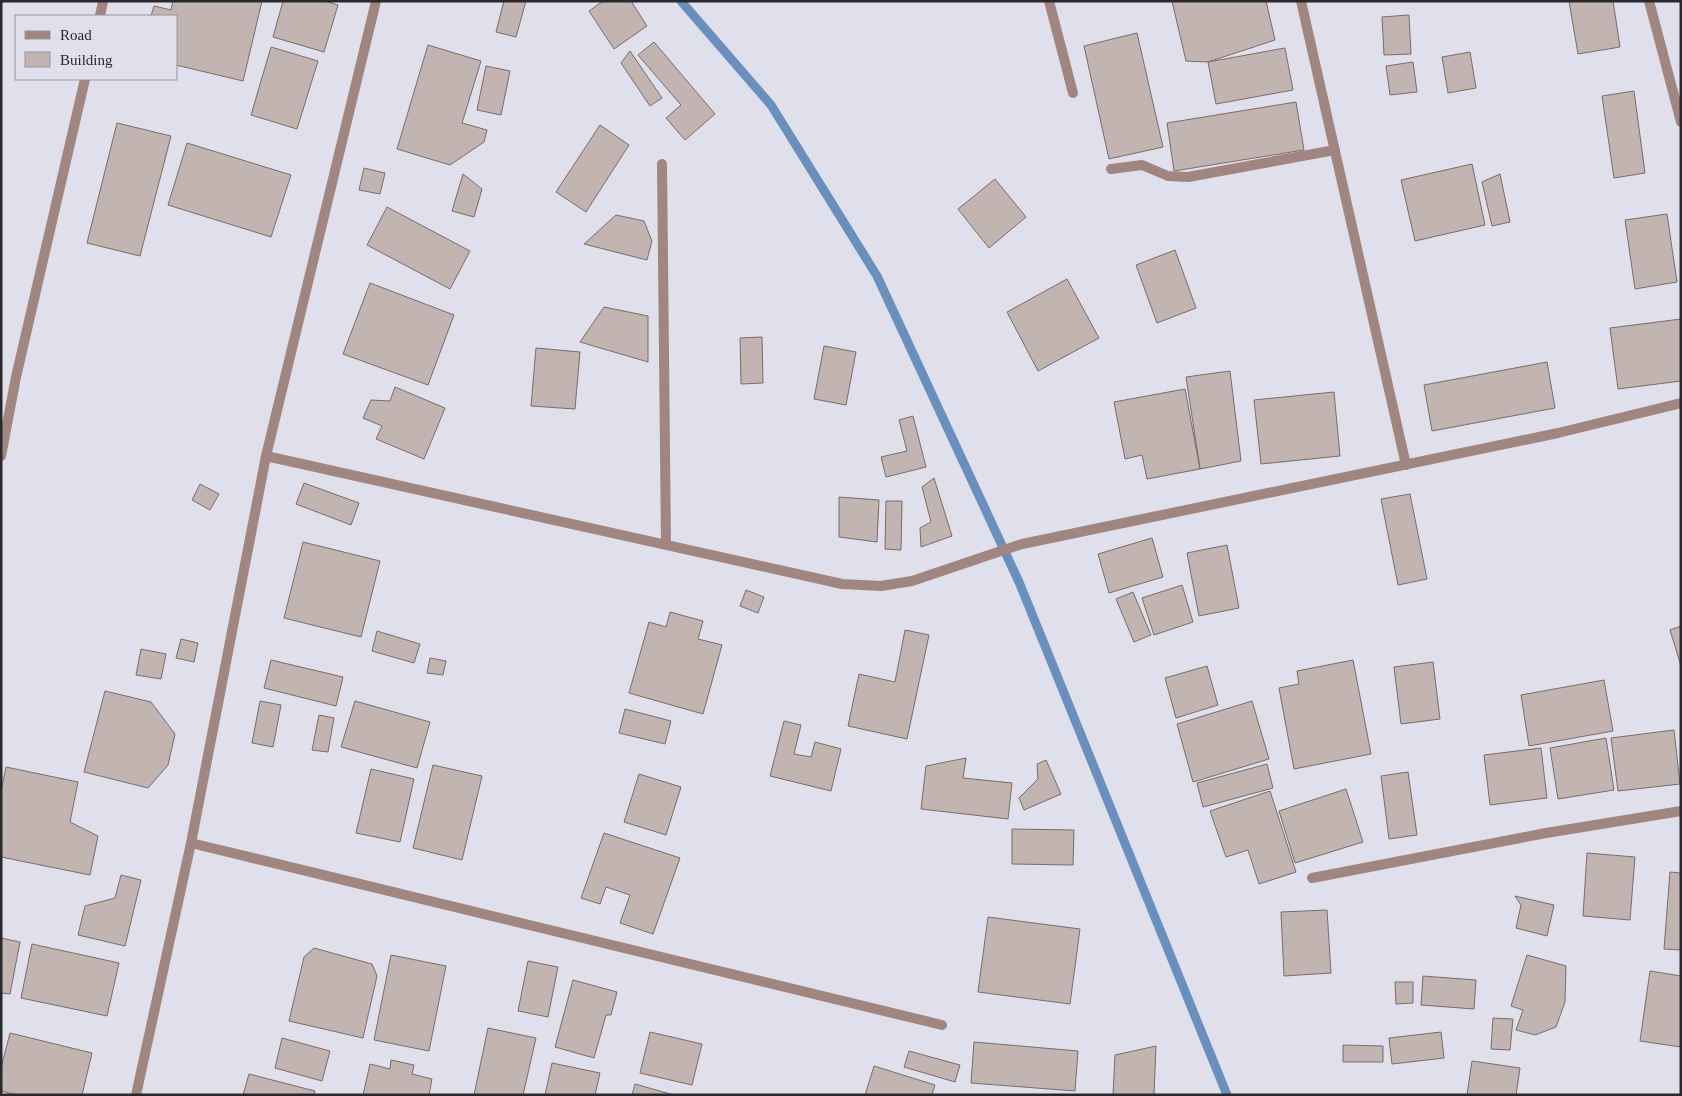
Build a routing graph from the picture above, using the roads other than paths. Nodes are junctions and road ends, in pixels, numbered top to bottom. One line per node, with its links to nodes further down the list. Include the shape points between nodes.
1 (103, 1): 6 (street)
2 (376, 1): 15 (street)
3 (1049, 1): 8 (street)
4 (1301, 1): 10 (street)
5 (1649, 1): 9 (street)
6 (100, 15)
7 (85, 80): 14 (street, via 16,377)
8 (1073, 94)
9 (1681, 122)
10 (1335, 150): 12 (street, via 1188,177 1168,176 1142,165); 16 (street)
11 (662, 164): 17 (street)
12 (1111, 169)
13 (1681, 403): 16 (street)
14 (1, 456)
15 (266, 456): 17 (street); 19 (street)
16 (1406, 465): 17 (street, via 1022,544 912,581 881,586 842,584)
17 (666, 545)
18 (1681, 811): 20 (street)
19 (191, 843): 21 (street); 22 (street)
20 (1312, 878)
21 (942, 1025)
22 (136, 1095)

